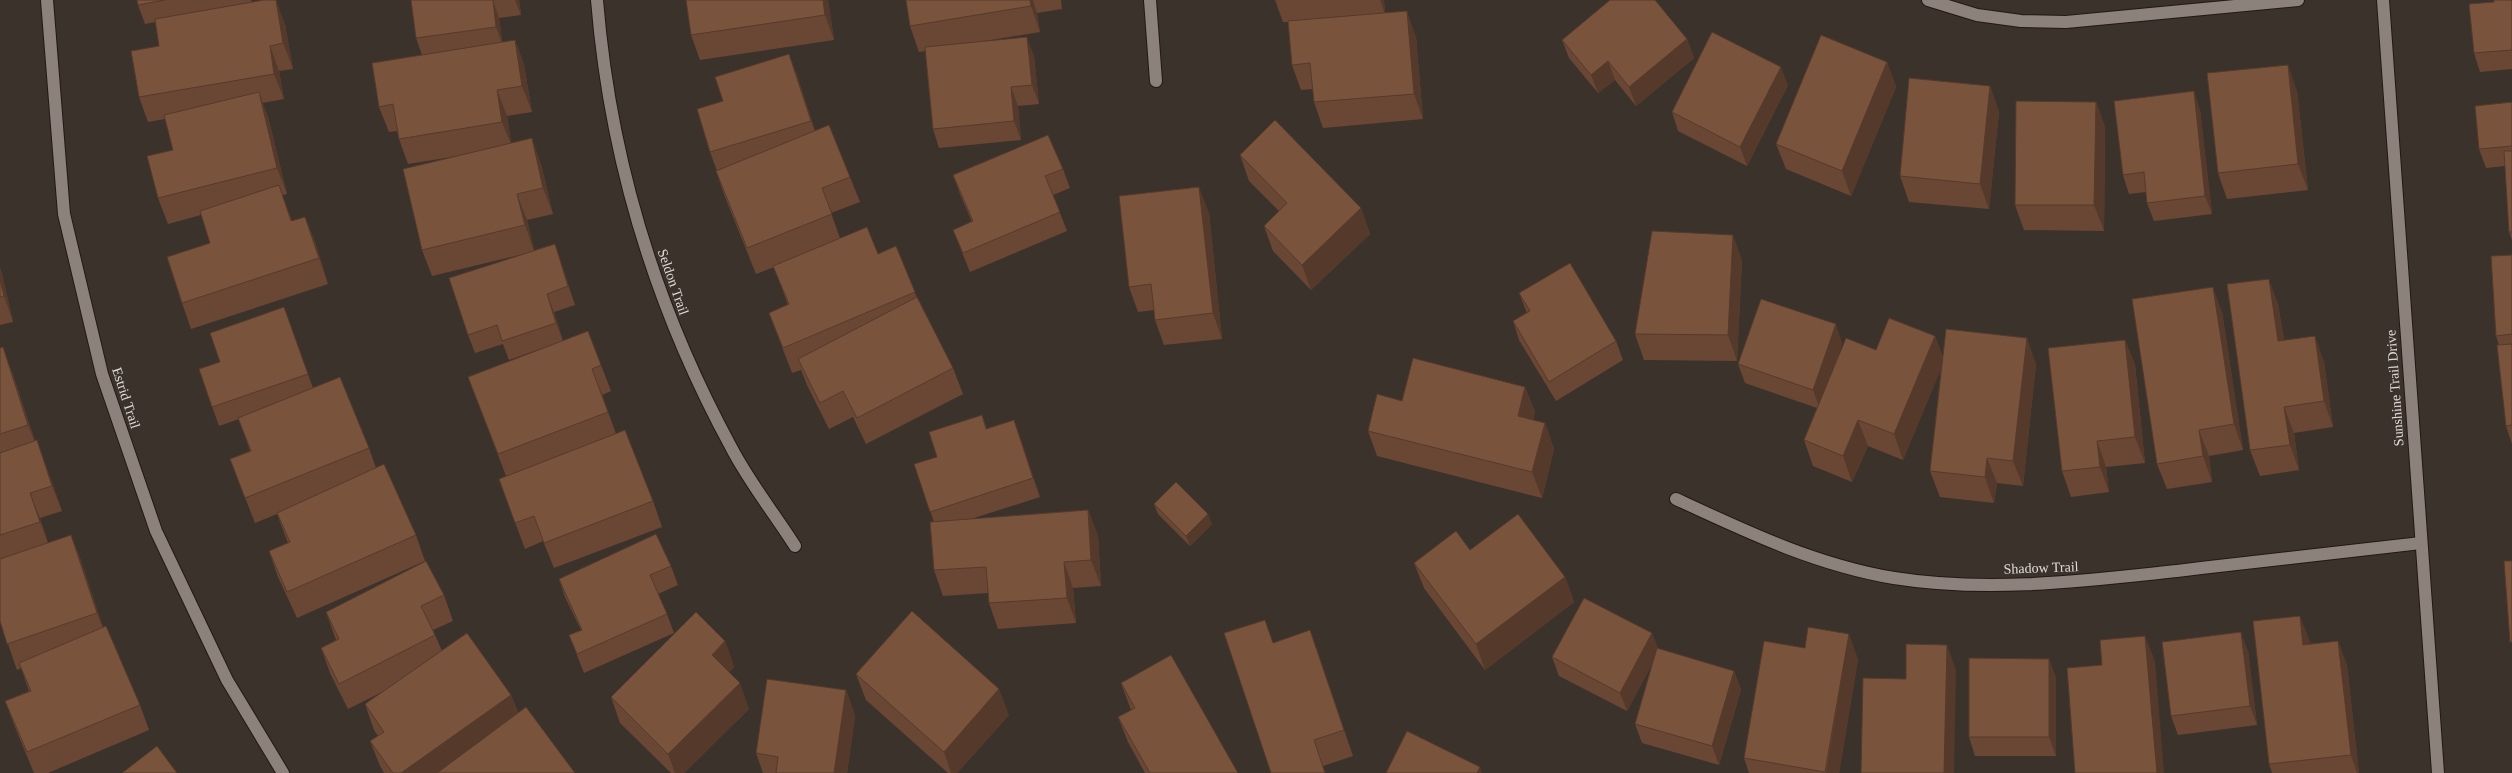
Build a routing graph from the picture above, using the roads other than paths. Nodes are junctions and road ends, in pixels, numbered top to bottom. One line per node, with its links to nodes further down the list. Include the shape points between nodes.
1 (47, 0): 11 (street, Estrid Trail, via 64,214 102,374 156,530 227,680)
2 (597, 0): 10 (street, Seldon Trail, via 612,121 637,225 672,327 732,448)
3 (1150, 0): 7 (street)
4 (1928, 0): 5 (street, via 1977,15 2021,21 2066,22)
5 (2298, 0)
6 (2383, 0): 9 (street, Sunshine Trail Drive)
7 (1156, 81)
8 (1676, 499): 9 (street, Shadow Trail, via 1770,543 1832,564 1894,578 1958,586 2062,584)
9 (2420, 542): 12 (street, Sunshine Trail Drive)
10 (795, 546)
11 (283, 773)
12 (2438, 773)

